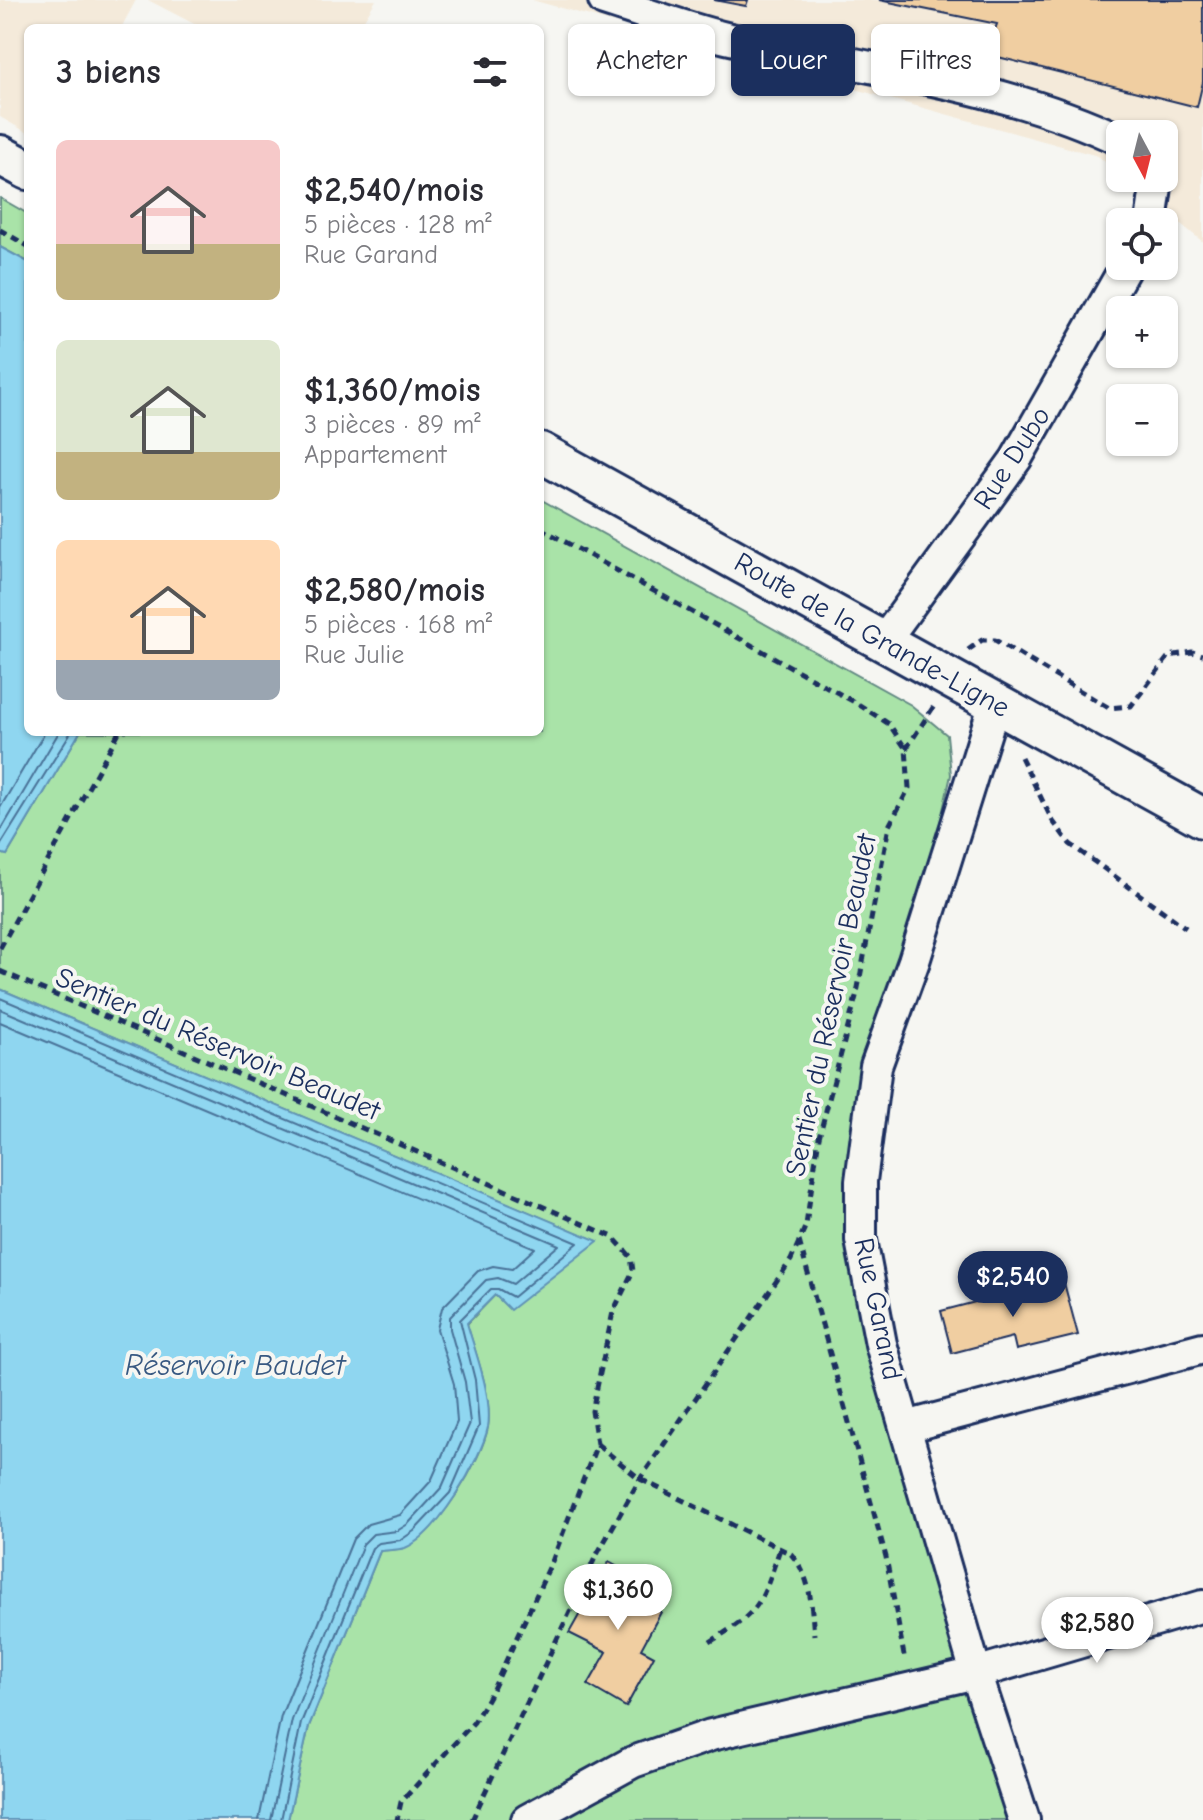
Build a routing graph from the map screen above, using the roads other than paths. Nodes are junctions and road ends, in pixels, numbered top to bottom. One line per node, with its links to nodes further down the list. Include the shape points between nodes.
1 (604, 0): 2 (street, via 724,37 963,87)
2 (1106, 133)
3 (0, 155): 4 (main road)
4 (24, 168)
5 (1118, 280): 7 (street, Rue Dubo, via 1016,459)
6 (544, 454): 7 (main road, Route de la Grande-Ligne)
7 (884, 641): 8 (main road, Route de la Grande-Ligne)
8 (995, 703): 9 (main road, Route de la Grande-Ligne); 11 (street, Rue Garand, via 876,1066 866,1126 861,1240 878,1331)
9 (1203, 818)
10 (1203, 1348): 11 (street)
11 (906, 1427): 13 (street, Rue Garand)
12 (1203, 1606): 13 (street)
13 (976, 1673): 14 (street, via 711,1735 633,1762); 15 (street, Rue Garand)
14 (527, 1820)
15 (1024, 1820)

